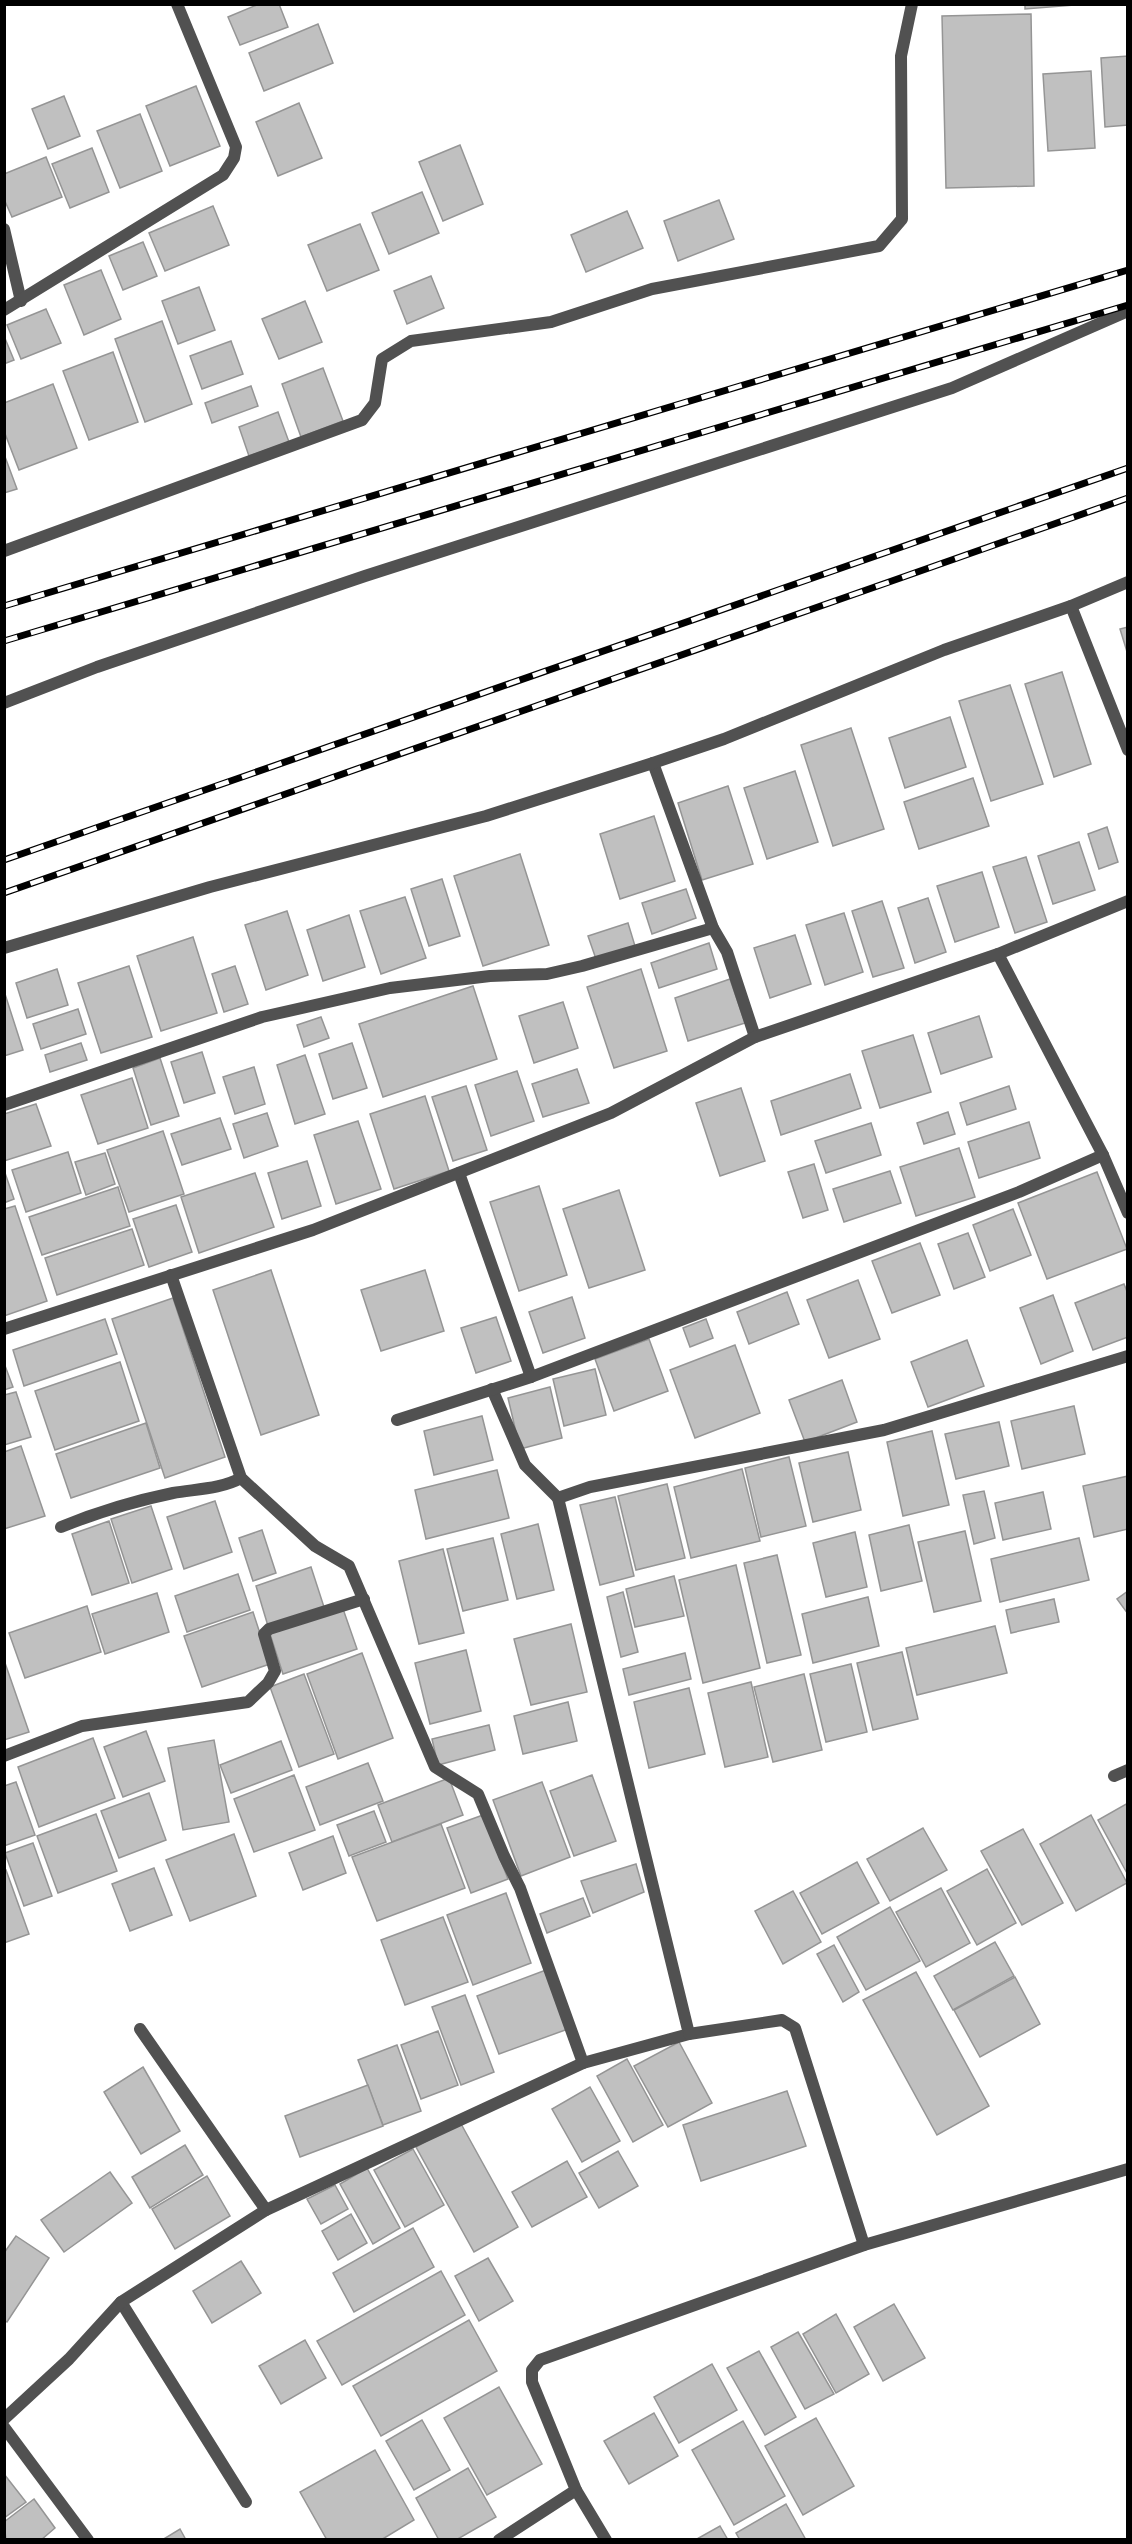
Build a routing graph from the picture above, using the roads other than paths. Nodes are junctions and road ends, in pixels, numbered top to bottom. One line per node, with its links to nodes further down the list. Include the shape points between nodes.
1 (177, 4): 4 (street, via 236,147 229,167 223,175)
2 (912, 4): 7 (street, via 901,56 902,219 879,246 652,290 551,322 411,341 382,359 375,403 362,420)
3 (4, 229): 4 (street)
4 (21, 301): 5 (street)
5 (4, 310)
6 (1128, 311): 10 (street, via 952,388 365,576 97,667)
7 (4, 551)
8 (1128, 582): 9 (street)
9 (1071, 606): 11 (street); 12 (street, via 944,650 724,739)
10 (4, 703)
11 (1128, 750)
12 (653, 763): 14 (street); 15 (street, via 486,816 210,887)
13 (1128, 902): 16 (street)
14 (713, 928): 17 (street, via 727,951); 18 (street, via 547,974 490,976 390,988 262,1017)
15 (4, 948)
16 (998, 954): 17 (street); 19 (street)
17 (755, 1037): 20 (street, via 611,1113)
18 (4, 1105)
19 (1103, 1155): 21 (street); 26 (street, via 1019,1192)
20 (459, 1173): 23 (street, via 313,1230); 26 (street)
21 (1123, 1187): 22 (street)
22 (1128, 1213)
23 (171, 1275): 24 (street); 29 (street)
24 (4, 1329)
25 (1128, 1356): 30 (street, via 884,1430 590,1487)
26 (531, 1377): 27 (street)
27 (492, 1389): 28 (street); 30 (street, via 525,1465)
28 (397, 1420)
29 (241, 1478): 31 (street, via 230,1484 101,1511); 32 (street, via 315,1546 349,1566)
30 (558, 1498): 37 (street)
31 (61, 1527)
32 (364, 1599): 33 (street, via 268,1629 264,1634 275,1671 248,1702 82,1726); 38 (street, via 435,1767 478,1794 520,1888)
33 (4, 1756)
34 (1128, 1770): 35 (street)
35 (1114, 1776)
36 (140, 2029): 40 (street)
37 (689, 2034): 38 (street); 41 (street, via 782,2020 795,2028)
38 (583, 2063): 40 (street)
39 (1128, 2169): 41 (street)
40 (266, 2210): 42 (street)
41 (864, 2245): 45 (street, via 540,2360 532,2370 532,2382)
42 (121, 2302): 43 (street, via 69,2359); 46 (street)
43 (4, 2419)
44 (4, 2427): 47 (street)
45 (576, 2490): 48 (street); 49 (street)
46 (246, 2502)
47 (88, 2540)
48 (499, 2540)
49 (606, 2540)

